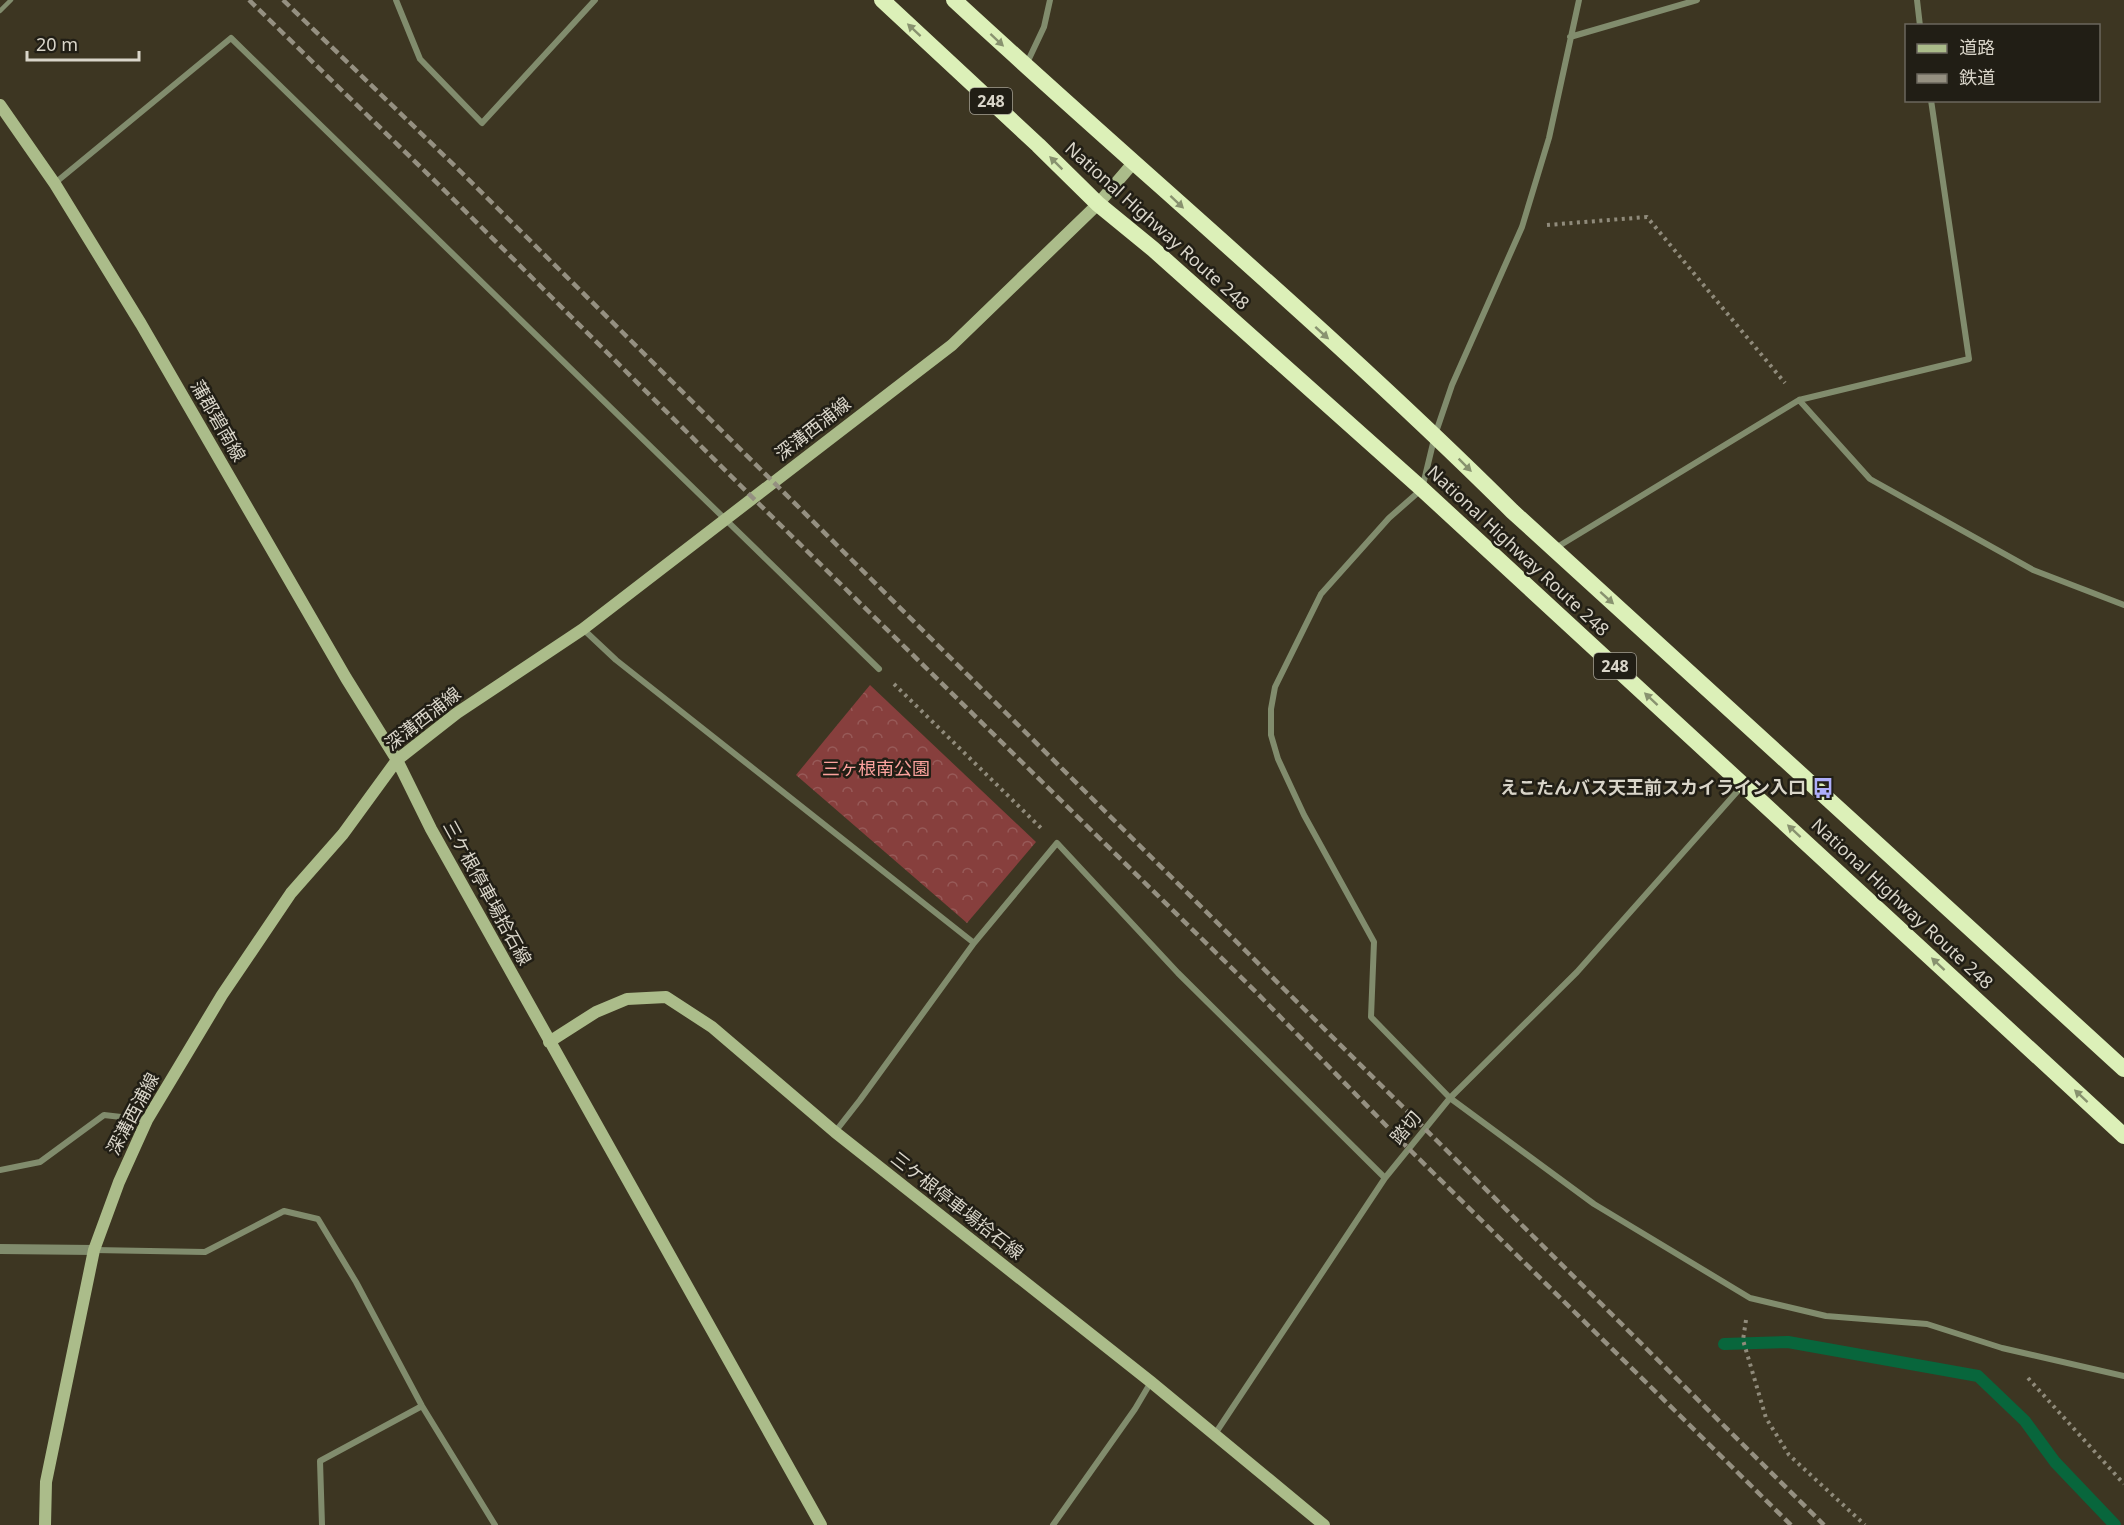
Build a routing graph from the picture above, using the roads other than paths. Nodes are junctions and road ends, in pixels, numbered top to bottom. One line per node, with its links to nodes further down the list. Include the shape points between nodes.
1 (11, 0): 10 (lane)
2 (396, 0): 3 (street, via 420,58 482,123)
3 (595, 0)
4 (882, 0): 18 (highway, National Highway Route 248 / 248, one-way to 4)
5 (954, 0): 13 (highway, National Highway Route 248 / 248, one-way to 13)
6 (1050, 0): 13 (street, via 1044,27)
7 (1579, 0): 12 (street)
8 (1697, 0): 12 (street)
9 (1917, 0): 11 (street)
10 (0, 11)
11 (1920, 24)
12 (1570, 37): 20 (street, via 1549,138 1522,227 1452,385)
13 (1025, 66): 16 (highway, National Highway Route 248 / 248)
14 (1931, 102): 19 (street, via 1968,359)
15 (0, 105): 17 (main road, 蒲郡碧南線)
16 (1134, 162): 18 (main road, 深溝西浦線); 20 (highway, National Highway Route 248 / 248, one-way to 20)
17 (55, 184): 22 (street, via 231,38); 27 (main road, 蒲郡碧南線)
18 (1098, 204): 21 (highway, National Highway Route 248 / 248); 22 (main road, 深溝西浦線, via 952,345)
19 (1799, 400): 23 (street); 24 (street, via 1870,479 2034,570)
20 (1435, 435): 21 (street); 23 (highway, National Highway Route 248 / 248, one-way to 23)
21 (1422, 489): 28 (highway, National Highway Route 248 / 248, one-way to 21); 32 (street, via 1389,518 1321,594 1275,687 1271,735 1290,789 1374,942 1371,1017)
22 (725, 520): 25 (main road, 深溝西浦線); 26 (street)
23 (1554, 549): 31 (highway, National Highway Route 248 / 248, one-way to 31)
24 (2124, 605)
25 (583, 630): 27 (main road, 深溝西浦線, via 457,713); 29 (street)
26 (879, 669)
27 (398, 760): 30 (main road, 三ケ根停車場拾石線, via 431,829); 33 (main road, 深溝西浦線, via 343,834 291,893 222,995)
28 (1744, 784): 32 (street, 踏切, via 1577,972); 35 (highway, National Highway Route 248 / 248, one-way to 28)
29 (974, 943): 34 (street); 37 (street, via 1058,843 1178,973)
30 (549, 1042): 34 (main road, 三ケ根停車場拾石線, via 597,1012 627,999 666,997 712,1027); 47 (main road, 三ケ根停車場拾石線)
31 (2124, 1070)
32 (1450, 1098): 37 (street, 踏切); 40 (street, via 1594,1204 1750,1298 1826,1316 1927,1324 2001,1348)
33 (147, 1120): 36 (street, via 104,1115 40,1162); 39 (main road, 深溝西浦線, via 118,1182)
34 (835, 1132): 41 (main road, 三ケ根停車場拾石線)
35 (2124, 1136)
36 (0, 1170)
37 (1385, 1178): 43 (street, 踏切)
38 (0, 1249): 39 (street)
39 (94, 1250): 42 (street, via 205,1252 284,1211 318,1219); 44 (main road, 深溝西浦線, via 46,1482)
40 (2124, 1376)
41 (1151, 1382): 43 (main road, 三ケ根停車場拾石線); 48 (street)
42 (422, 1406): 45 (street, via 320,1461); 46 (street)
43 (1215, 1434): 49 (main road, 三ケ根停車場拾石線)
44 (45, 1525)
45 (322, 1525)
46 (495, 1525)
47 (821, 1525)
48 (1053, 1525)
49 (1324, 1525)

